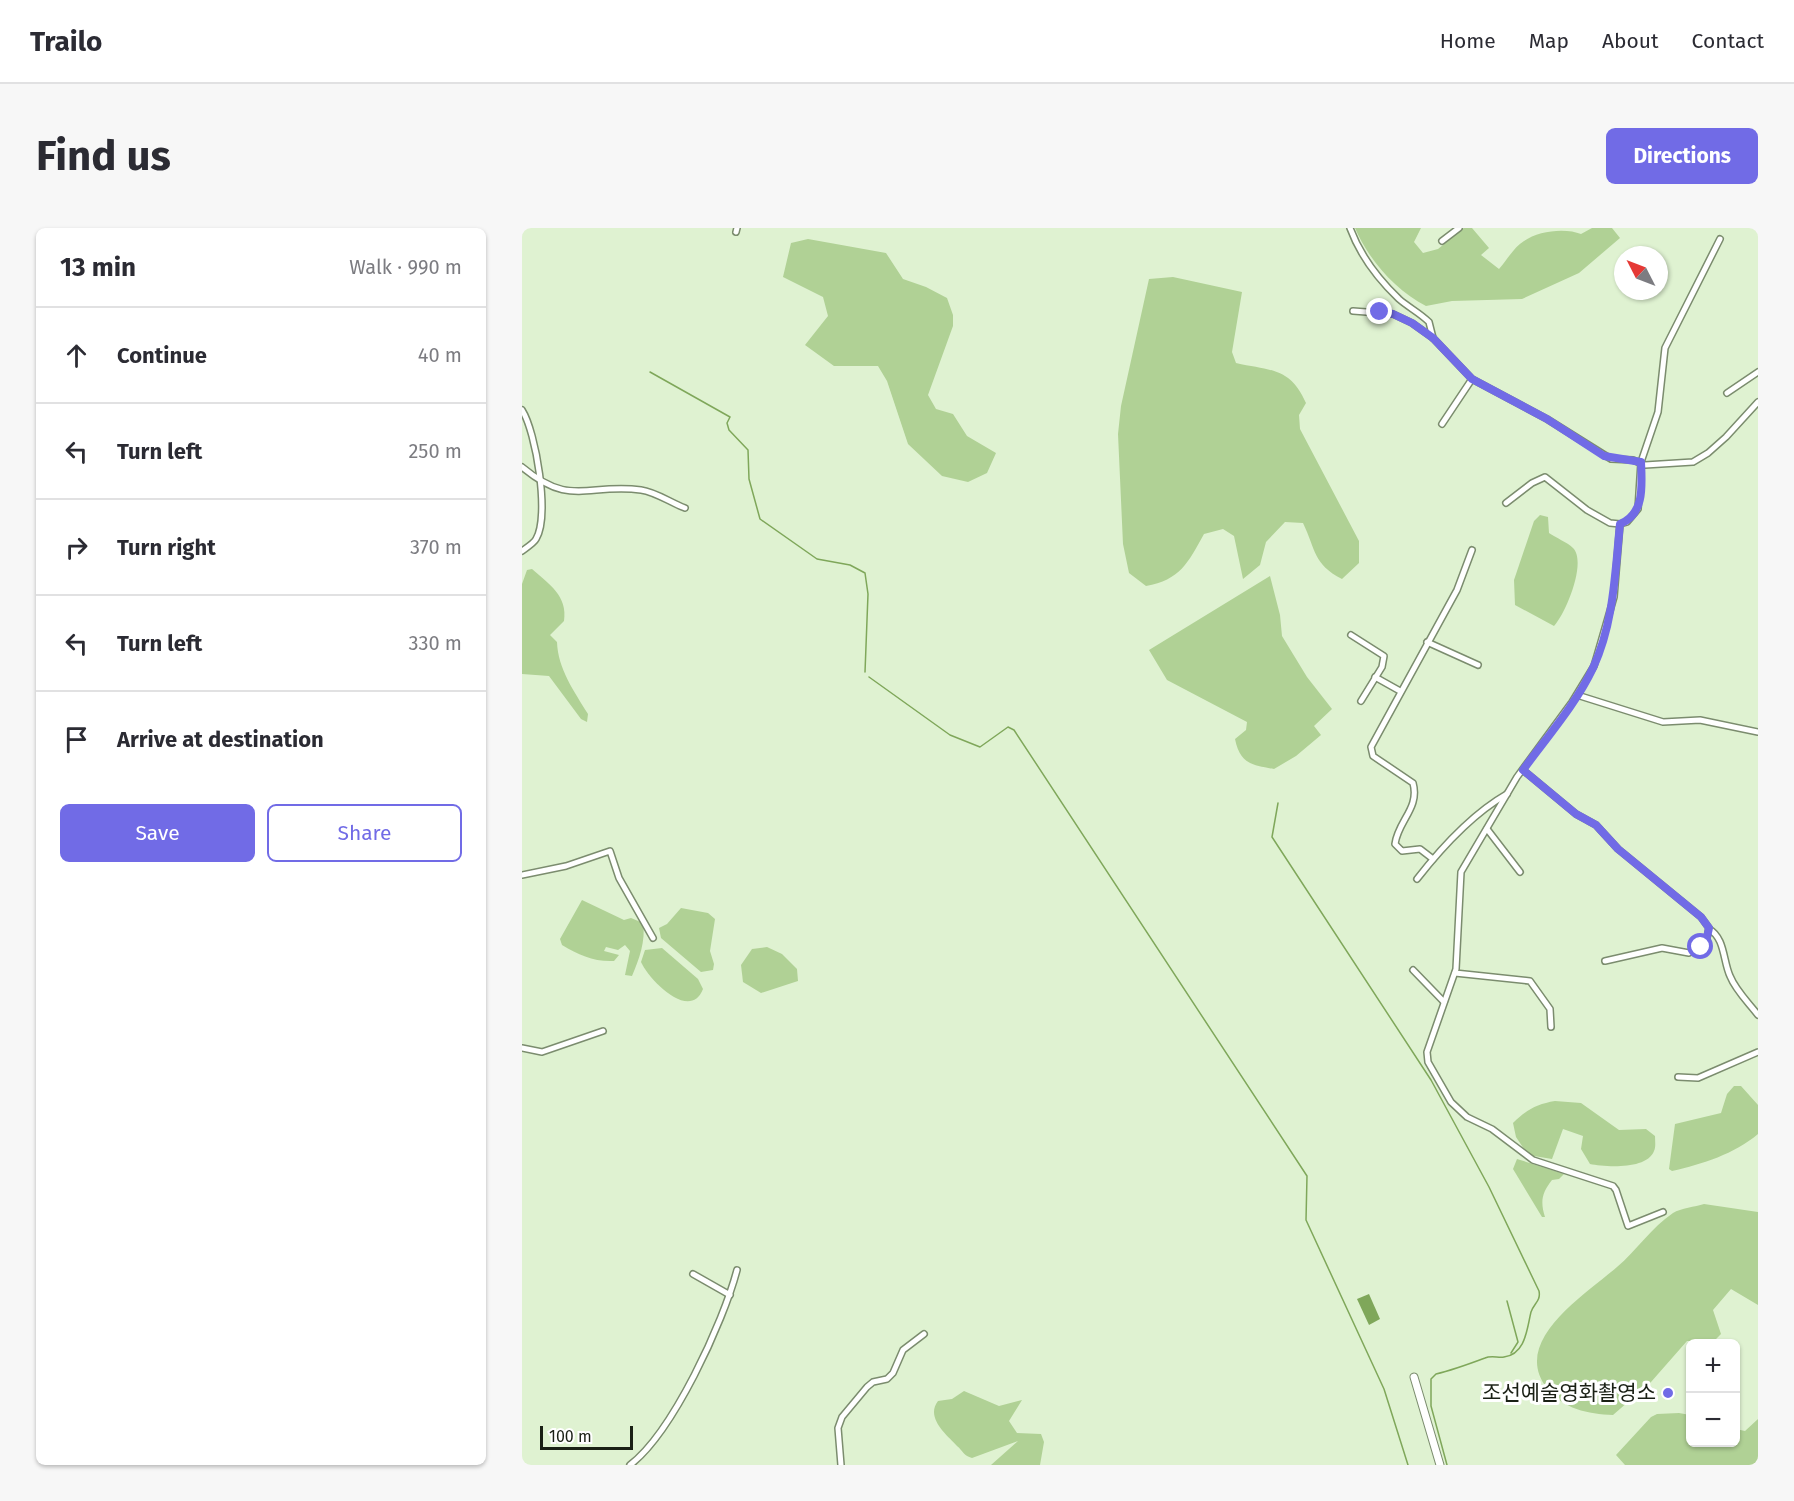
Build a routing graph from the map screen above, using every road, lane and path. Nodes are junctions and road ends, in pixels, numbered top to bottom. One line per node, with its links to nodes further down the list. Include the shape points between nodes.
1 (1350, 228): 6 (street, via 1382,280 1429,322)
2 (1460, 228): 4 (street)
3 (1720, 239): 13 (street, via 1665,348 1658,412)
4 (1442, 241)
5 (1353, 311): 6 (street, via 1393,314)
6 (1433, 338): 8 (street)
7 (1758, 372): 9 (street)
8 (1472, 379): 12 (street); 13 (street, via 1547,419 1604,456)
9 (1726, 393)
10 (1758, 402): 13 (street, via 1720,442 1693,462)
11 (522, 410): 15 (street, via 535,448)
12 (1442, 424)
13 (1641, 462): 18 (street, via 1638,509)
14 (522, 467): 15 (street)
15 (541, 483): 17 (street, via 575,493 611,488 643,490); 20 (street, via 536,539)
16 (1506, 503): 18 (street, via 1545,477 1599,519)
17 (685, 508)
18 (1620, 524): 26 (street, via 1614,597 1594,666)
19 (1472, 550): 22 (street, via 1457,590)
20 (522, 551)
21 (1351, 635): 24 (street, via 1384,656)
22 (1427, 642): 23 (street); 25 (street)
23 (1478, 665)
24 (1375, 677): 25 (street); 27 (street)
25 (1400, 691): 32 (street, via 1371,752 1413,783 1415,801 1395,844 1402,851 1420,849)
26 (1577, 695): 28 (street, via 1663,722 1700,720); 29 (street)
27 (1361, 701)
28 (1758, 732)
29 (1523, 770): 30 (street); 36 (street, via 1576,814 1596,825 1618,849 1701,917)
30 (1508, 793): 31 (street); 32 (street, via 1489,804)
31 (1487, 829): 33 (street); 40 (street, via 1461,872)
32 (1433, 859): 35 (street)
33 (1520, 872)
34 (522, 875): 37 (street, via 610,851 619,878)
35 (1418, 879)
36 (1709, 929): 38 (street, via 1706,942 1689,953 1662,948); 42 (street, via 1719,939 1735,987)
37 (653, 938)
38 (1605, 961)
39 (1413, 970): 41 (street)
40 (1455, 973): 41 (street); 43 (street, via 1530,981 1550,1009)
41 (1444, 1002): 48 (street, via 1427,1052 1428,1062 1458,1110 1492,1129 1533,1160 1612,1186 1628,1226)
42 (1758, 1015)
43 (1551, 1028)
44 (603, 1031): 45 (street, via 542,1052)
45 (522, 1048)
46 (1758, 1052): 47 (street, via 1698,1078)
47 (1678, 1077)
48 (1663, 1212)
49 (737, 1270): 51 (street)
50 (693, 1274): 51 (street)
51 (730, 1295): 54 (street, via 718,1329 666,1422)
52 (924, 1334): 55 (street, via 903,1350 893,1373 867,1386 842,1417 838,1428)
53 (1414, 1377): 56 (main road)
54 (630, 1465)
55 (841, 1465)
56 (1440, 1465)

